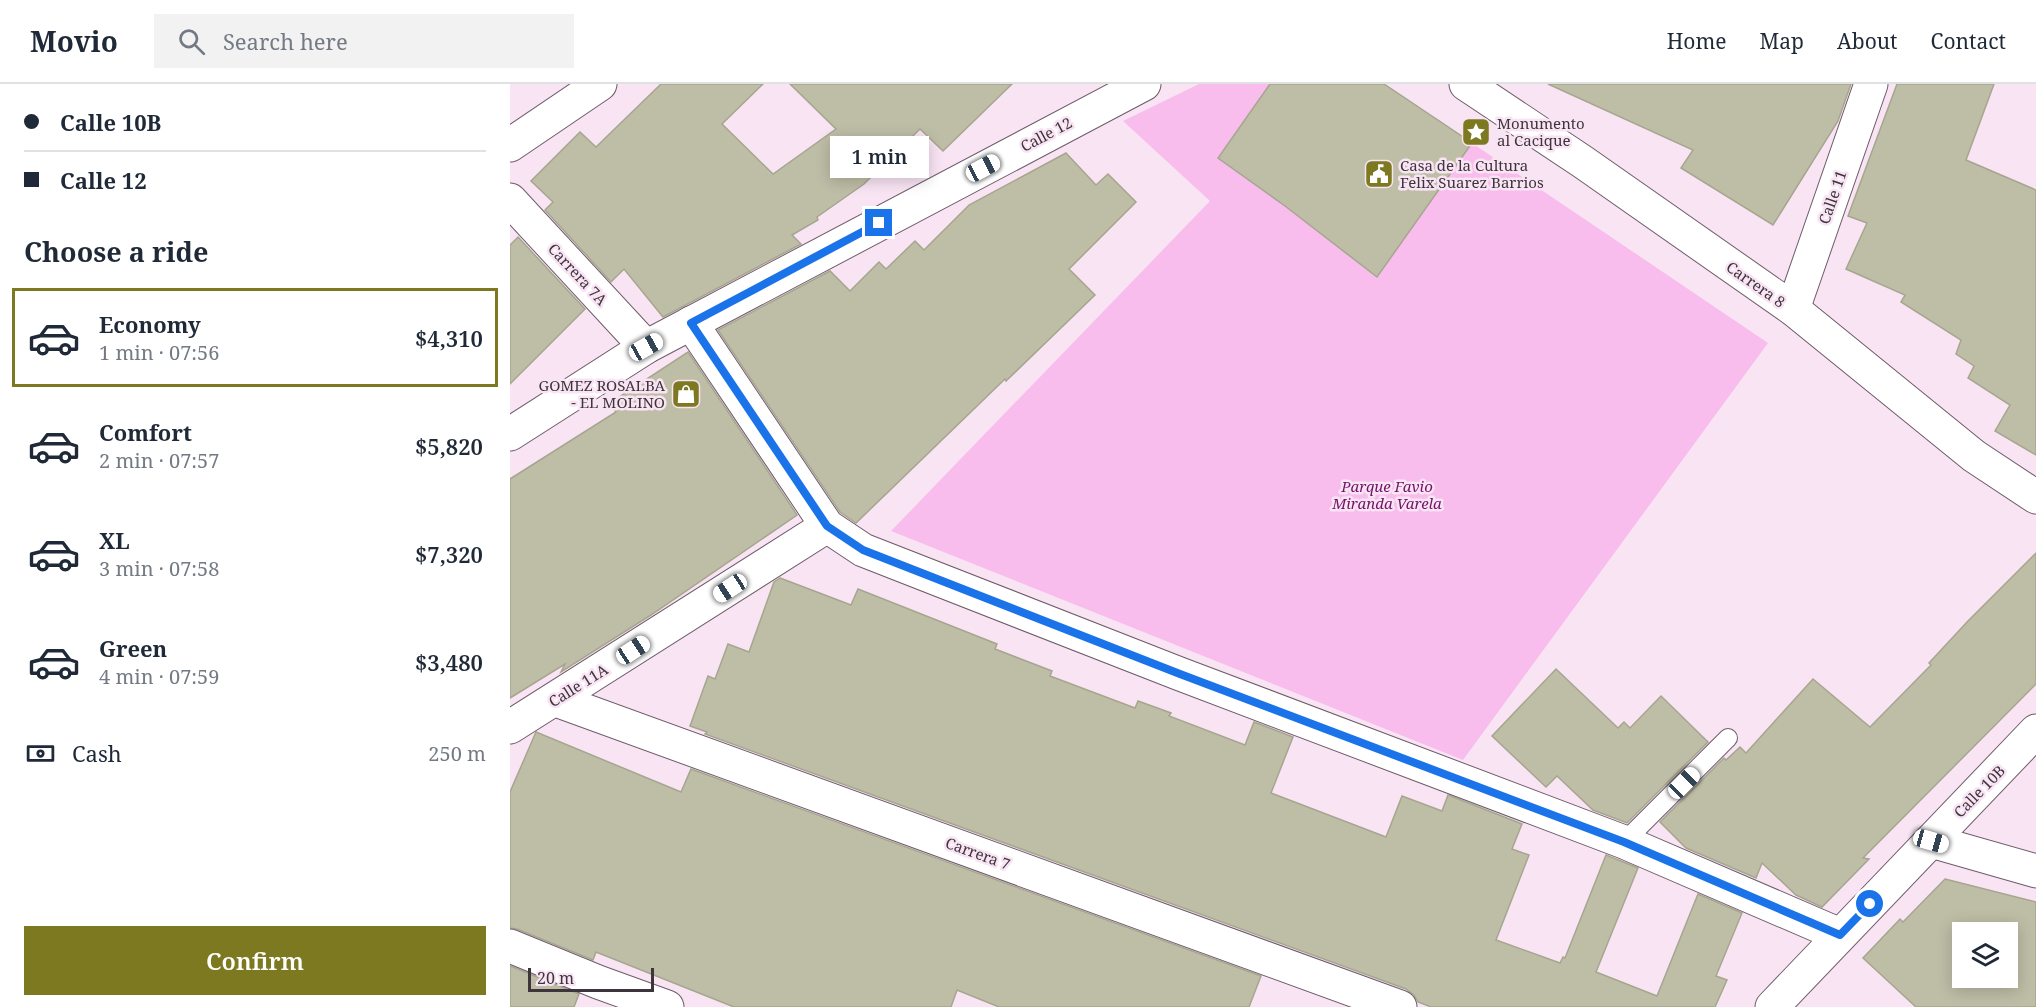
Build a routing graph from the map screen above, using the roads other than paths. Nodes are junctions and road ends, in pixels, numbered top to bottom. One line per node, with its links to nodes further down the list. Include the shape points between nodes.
1 (600, 84): 5 (street)
2 (1144, 84): 8 (street, Calle 12)
3 (1466, 84): 7 (street, Carrera 8)
4 (1871, 84): 7 (street, Calle 11)
5 (510, 145)
6 (510, 200): 9 (street, Carrera 7A)
7 (1792, 309): 11 (street, Carrera 8, via 1974,456)
8 (691, 323): 9 (street, Calle 12); 12 (street)
9 (646, 347): 10 (street, Calle 12)
10 (510, 434)
11 (2036, 497)
12 (827, 526): 13 (street, Calle 11A); 18 (street, via 863,550)
13 (556, 700): 14 (street, Calle 11A); 24 (street, Carrera 7)
14 (510, 727)
15 (2036, 731): 17 (street, Calle 10B)
16 (1728, 738): 18 (lane)
17 (1931, 841): 19 (street); 20 (street, Calle 10B)
18 (1624, 842): 20 (street)
19 (2036, 871)
20 (1840, 935): 25 (street, Calle 10B)
21 (510, 946): 22 (street)
22 (594, 994): 23 (street)
23 (667, 1007)
24 (1400, 1007)
25 (1772, 1007)

